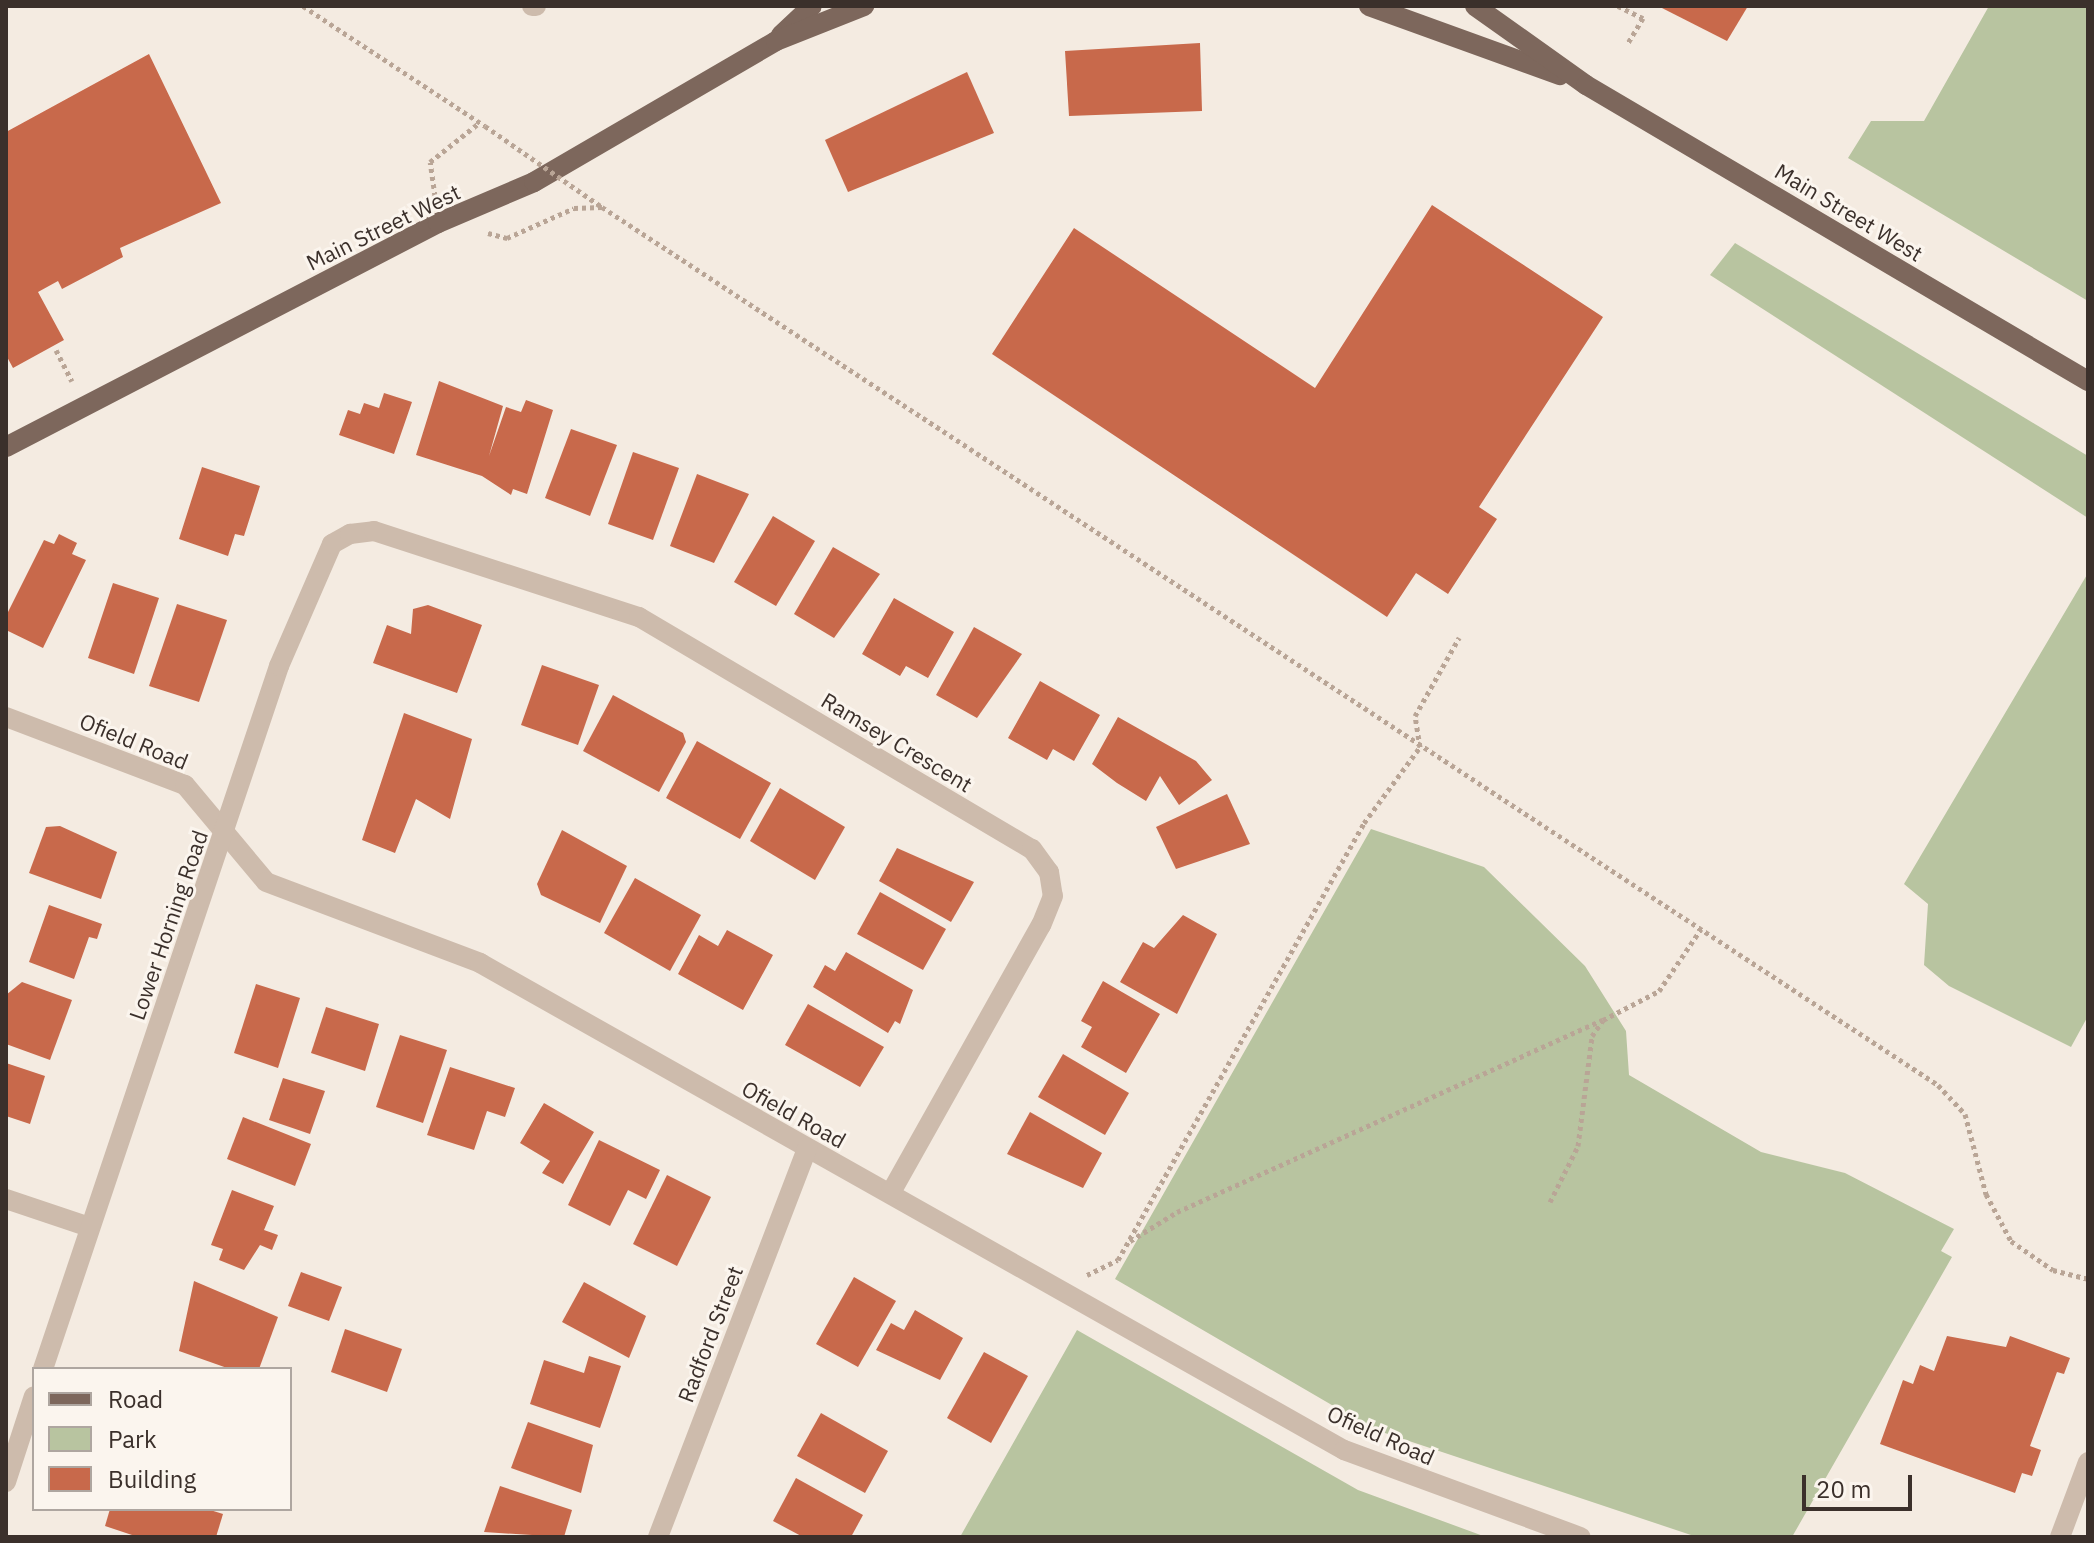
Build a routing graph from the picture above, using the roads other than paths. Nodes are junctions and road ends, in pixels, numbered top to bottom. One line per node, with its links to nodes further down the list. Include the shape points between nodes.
1 (812, 6): 6 (main road, Main Street West)
2 (877, 6): 5 (main road, Main Street West)
3 (1369, 6): 7 (main road, Main Street West)
4 (1475, 6): 7 (main road, Main Street West)
5 (858, 9): 6 (main road, Main Street West)
6 (776, 41): 9 (main road, Main Street West, via 534,182 438,223)
7 (1586, 85): 8 (main road, Main Street West)
8 (2088, 381)
9 (6, 447)
10 (374, 531): 12 (street, Lower Horning Road, via 332,544 309,589); 14 (street, Ramsey Crescent, via 639,617 1041,860 1053,896 1041,925)
11 (6, 717): 12 (street, Ofield Road, via 185,785)
12 (226, 830): 13 (street, Ofield Road, via 266,882 480,963); 16 (street, Lower Horning Road)
13 (807, 1149): 14 (street, Ofield Road); 21 (street, Radford Street)
14 (890, 1194): 22 (street, Ofield Road, via 1344,1450)
15 (6, 1199): 16 (street)
16 (89, 1227): 17 (street, Lower Horning Road)
17 (44, 1367)
18 (32, 1402): 20 (street)
19 (2088, 1462): 23 (street)
20 (6, 1482)
21 (658, 1537)
22 (1580, 1537)
23 (2060, 1537)

